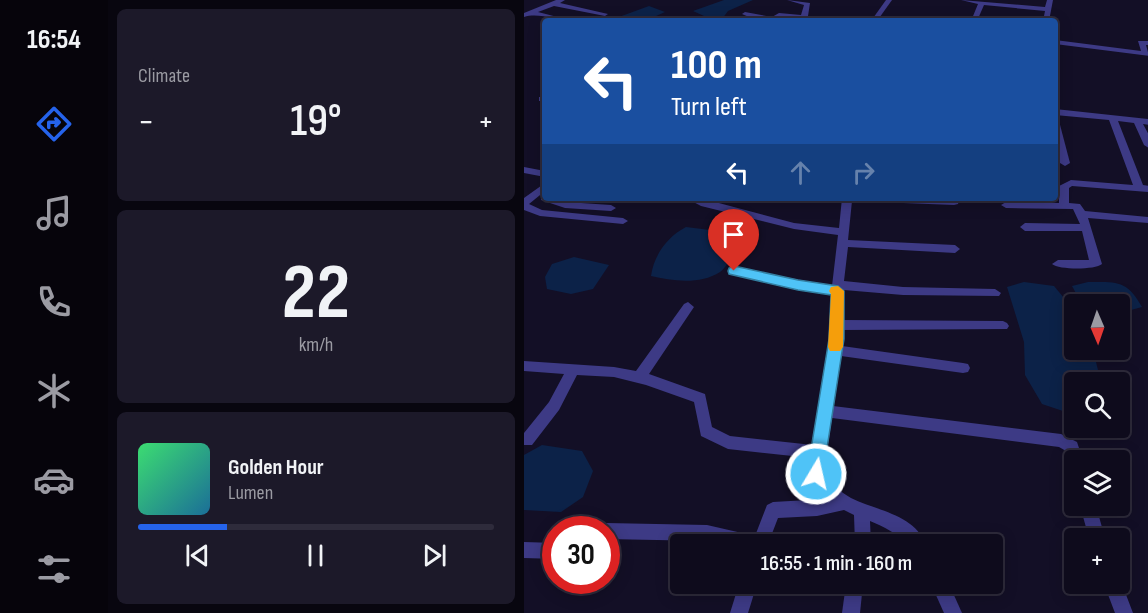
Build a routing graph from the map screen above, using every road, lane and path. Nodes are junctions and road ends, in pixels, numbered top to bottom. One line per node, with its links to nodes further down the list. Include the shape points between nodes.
1 (563, 0): 6 (street)
2 (790, 0): 12 (street, via 808,4)
3 (889, 0): 17 (street)
4 (965, 0): 7 (street)
5 (1050, 0): 8 (street)
6 (555, 3): 9 (street); 10 (street)
7 (982, 3): 8 (street); 18 (street)
8 (1047, 9): 19 (street)
9 (528, 14): 13 (street)
10 (605, 14)
11 (745, 14): 14 (street)
12 (804, 17): 15 (street); 16 (street)
13 (552, 18)
14 (763, 18)
15 (775, 18)
16 (811, 18)
17 (876, 18)
18 (975, 18)
19 (1046, 18)
20 (1058, 42): 21 (street, via 1146,54 1141,43)
21 (1148, 43)
22 (1058, 112): 23 (street)
23 (1113, 119): 24 (street); 31 (street)
24 (1137, 121): 25 (street); 27 (street)
25 (1148, 122)
26 (1058, 134): 28 (street)
27 (1148, 145)
28 (1065, 163)
29 (524, 170): 30 (street)
30 (542, 173)
31 (1144, 189): 38 (street, via 1067,183 1063,189)
32 (542, 197): 39 (street)
33 (554, 201): 41 (street)
34 (698, 201): 47 (street)
35 (847, 201): 47 (street)
36 (927, 201): 37 (street)
37 (954, 201)
38 (1064, 204): 40 (street); 42 (street, via 1074,205)
39 (524, 205): 44 (street, via 540,213)
40 (1006, 205)
41 (611, 208)
42 (1082, 214): 43 (street); 46 (street)
43 (1148, 220)
44 (623, 221)
45 (1025, 227): 46 (street)
46 (1085, 228): 49 (street, via 1096,264)
47 (844, 237): 48 (street); 51 (street)
48 (955, 249)
49 (1058, 264)
50 (734, 271): 51 (street, via 798,285)
51 (838, 288): 52 (street); 54 (street)
52 (995, 293)
53 (688, 307): 60 (street)
54 (836, 326): 55 (street); 56 (street)
55 (1003, 326)
56 (835, 350): 58 (street); 61 (street)
57 (524, 366): 59 (street)
58 (963, 368)
59 (574, 370): 60 (street); 62 (street, via 554,406)
60 (640, 377): 64 (street, via 700,399 706,431 716,438)
61 (825, 411): 63 (street, via 1061,441); 64 (street)
62 (527, 440)
63 (1073, 450)
64 (819, 452): 65 (street, via 816,474 822,487)
65 (844, 503): 66 (street); 69 (street, via 773,510)
66 (862, 512): 70 (street); 71 (street)
67 (620, 531): 68 (street)
68 (707, 534)
69 (762, 534)
70 (863, 534)
71 (908, 534)
72 (524, 550): 73 (street)
73 (542, 551)
74 (745, 594): 78 (street)
75 (853, 594): 79 (street)
76 (944, 594): 80 (street)
77 (1117, 594): 81 (street)
78 (739, 613)
79 (851, 613)
80 (953, 613)
81 (1124, 613)

